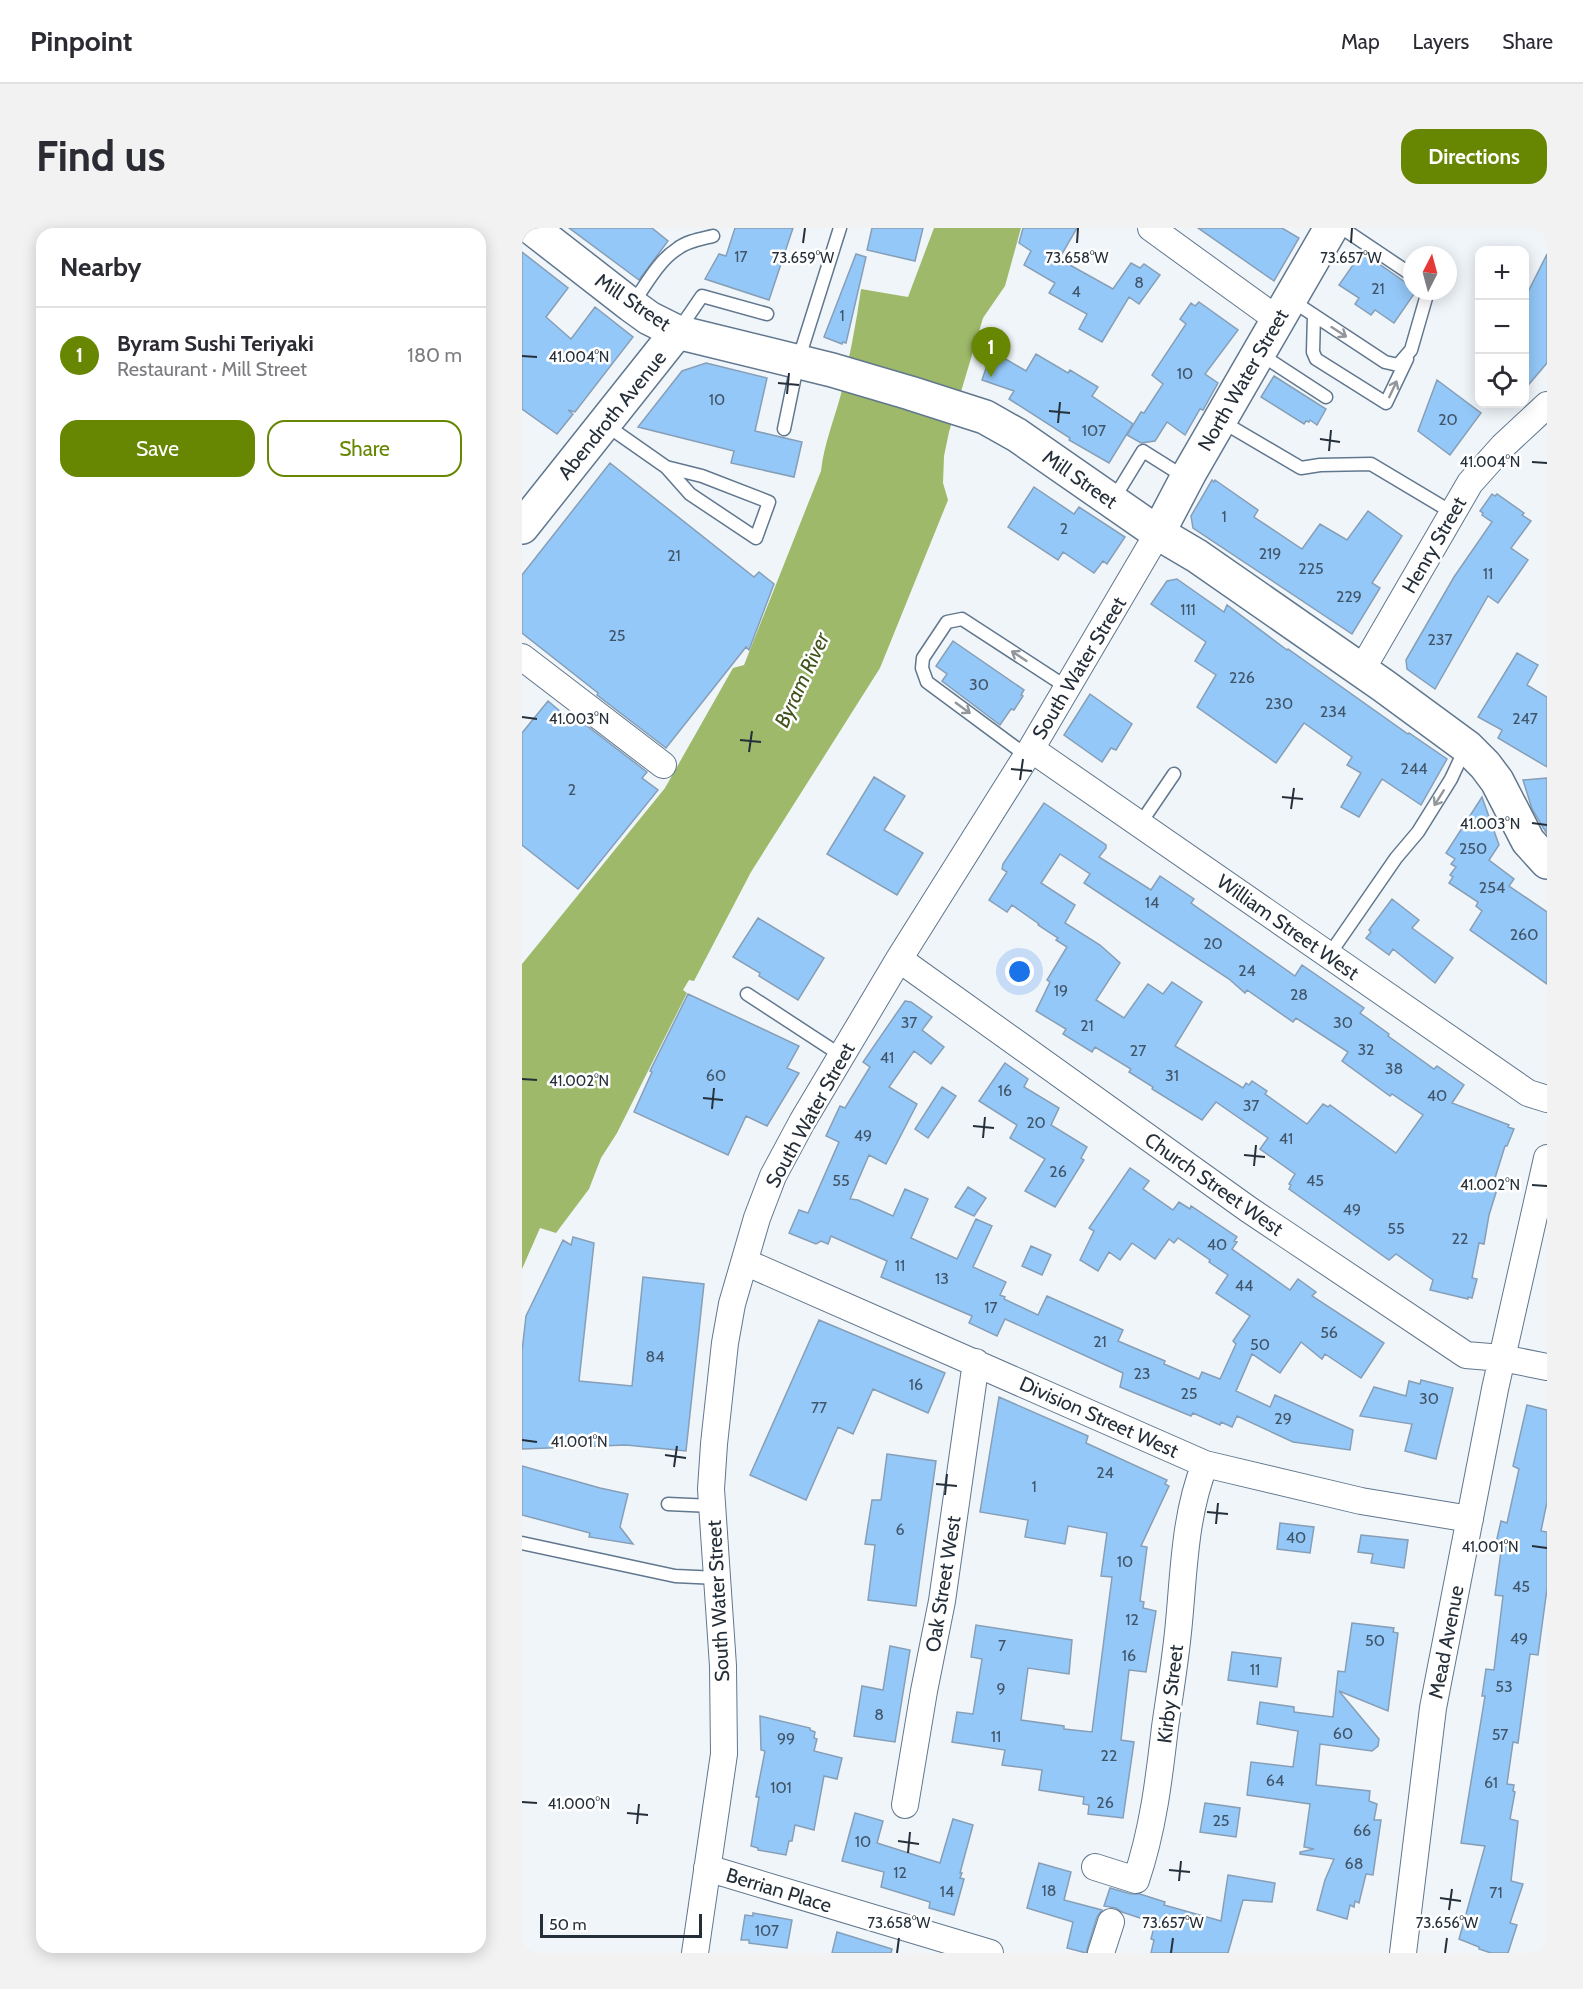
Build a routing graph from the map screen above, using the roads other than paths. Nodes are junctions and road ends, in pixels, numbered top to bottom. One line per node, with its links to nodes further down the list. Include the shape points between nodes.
1 (532, 228): 9 (street, Mill Street)
2 (840, 228): 15 (lane)
3 (1151, 228): 10 (street)
4 (1331, 228): 10 (street, North Water Street)
5 (1342, 228): 7 (lane)
6 (713, 236): 9 (lane, via 677,249)
7 (1403, 269)
8 (1425, 300): 13 (lane)
9 (631, 305): 12 (street, Mill Street)
10 (1294, 312): 13 (lane, one-way to 13, via 1385,362 1398,365); 13 (lane, one-way to 13, via 1316,359 1386,403); 14 (street, North Water Street)
11 (767, 314): 12 (lane, Abendroth Avenue, via 702,296)
12 (678, 332): 15 (street, Mill Street); 19 (street, Abendroth Avenue)
13 (1411, 350)
14 (1259, 353): 16 (lane); 18 (street, North Water Street)
15 (798, 361): 20 (lane); 23 (street, Mill Street, via 985,417)
16 (1326, 398)
17 (1547, 405): 24 (street, Henry Street, via 1470,483)
18 (1220, 420): 22 (street, North Water Street); 24 (lane, via 1300,468 1371,464)
19 (605, 424): 21 (lane); 25 (street, Abendroth Avenue)
20 (784, 429)
21 (666, 467): 21 (lane, via 690,494 756,538 769,502 702,476)
22 (1187, 478): 23 (lane, via 1143,451); 26 (street, North Water Street)
23 (1113, 501): 26 (street, Mill Street)
24 (1453, 513): 28 (street, Henry Street)
25 (522, 527)
26 (1158, 533): 28 (street, Mill Street); 29 (street, South Water Street)
27 (522, 657): 32 (street)
28 (1361, 671): 30 (street, Mill Street)
29 (1068, 688): 31 (street, South Water Street); 31 (lane, one-way to 31, via 962,620 947,622 923,658 927,682)
30 (1467, 747): 35 (street, Mill Street, via 1497,781 1528,841); 36 (lane, one-way to 36, via 1418,832)
31 (1029, 752): 34 (street, William Street West); 37 (street, South Water Street)
32 (663, 765)
33 (1174, 774): 34 (lane)
34 (1140, 824): 36 (street, William Street West)
35 (1547, 862)
36 (1329, 955): 40 (street, William Street West, via 1528,1093)
37 (899, 959): 39 (street, South Water Street); 43 (street, Church Street West, via 1248,1209 1466,1355)
38 (747, 994): 39 (lane)
39 (842, 1056): 42 (street, South Water Street, via 773,1176)
40 (1547, 1099)
41 (1547, 1158): 43 (street, Mead Avenue)
42 (745, 1262): 44 (street, Division Street West); 48 (street, South Water Street, via 725,1343)
43 (1502, 1358): 45 (street, Church Street West); 49 (street, Mead Avenue)
44 (976, 1362): 46 (street, Division Street West); 52 (street, Oak Street West, via 942,1601)
45 (1547, 1367)
46 (1205, 1464): 49 (street, Division Street West, via 1361,1501); 53 (street, Kirby Street, via 1195,1488 1187,1534 1171,1686 1147,1849 1136,1880)
47 (668, 1504): 48 (lane)
48 (712, 1506): 51 (street, South Water Street)
49 (1470, 1519): 59 (street, Mead Avenue, via 1433,1708)
50 (522, 1543): 51 (lane, via 675,1576)
51 (718, 1578): 54 (street, South Water Street, via 724,1754)
52 (905, 1805)
53 (1095, 1867)
54 (707, 1868): 56 (street, South Water Street); 57 (street, Berrian Place)
55 (1111, 1922): 58 (street)
56 (694, 1953)
57 (990, 1953)
58 (1101, 1953)
59 (1403, 1953)

